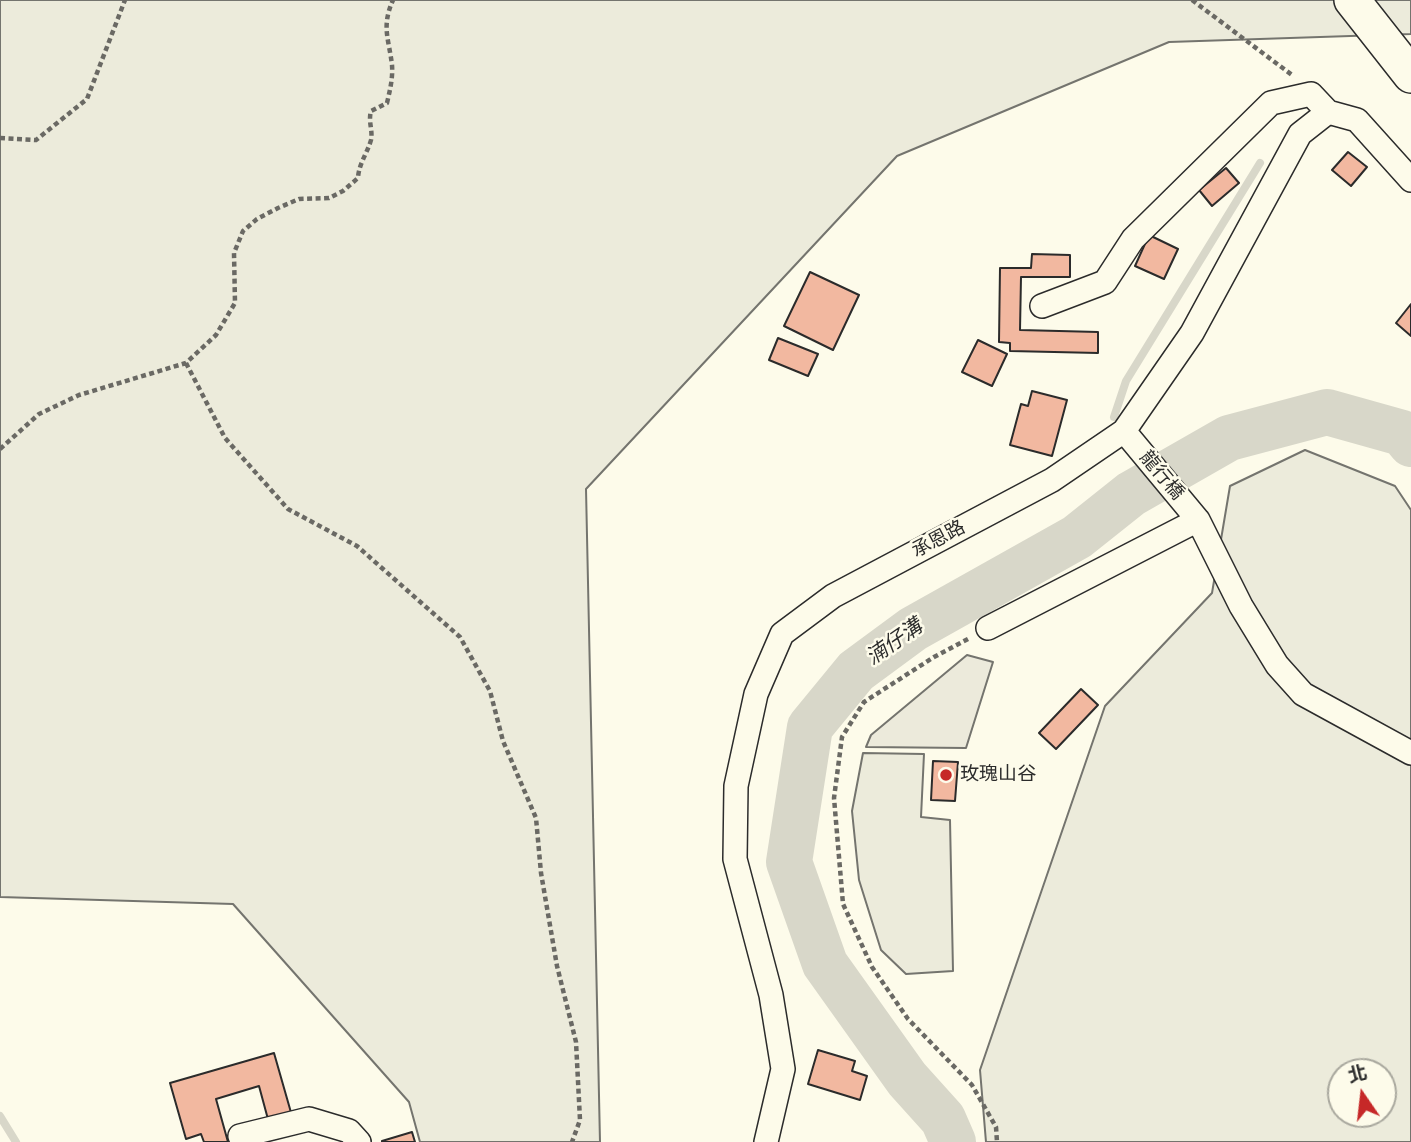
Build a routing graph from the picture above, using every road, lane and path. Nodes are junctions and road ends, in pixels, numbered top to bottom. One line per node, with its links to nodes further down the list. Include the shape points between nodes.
1 (125, 0): 8 (path, via 86,99 36,140)
2 (393, 0): 11 (path, via 385,33 392,86 387,103 371,111 372,135 358,178 329,198 288,203 243,231 234,253 235,303 216,335)
3 (1192, 0): 6 (path, via 1303,83)
4 (1352, 0): 5 (main road)
5 (1411, 75)
6 (1311, 94): 7 (street); 10 (street, via 1271,103 1133,239 1105,282)
7 (1328, 112): 9 (street, via 1357,120); 12 (street, 承恩路, via 1300,134 1192,333)
8 (0, 138)
9 (1411, 180)
10 (1042, 306)
11 (186, 363): 13 (path, via 79,395 39,414); 19 (path, via 225,438 288,509 358,546 460,637 490,691 503,741 536,818 557,966 576,1042 580,1120)
12 (1124, 431): 14 (street, 龍行橋); 20 (street, 承恩路, via 1052,480 834,596 782,634 756,694 736,786 735,859 771,995 783,1069)
13 (0, 449)
14 (1198, 520): 15 (street); 16 (street, 龍行橋, via 1241,606 1277,665 1303,694)
15 (988, 628): 21 (path, via 864,702 842,737 834,798 843,904 872,967 908,1019 972,1084 996,1127)
16 (1411, 753)
17 (240, 1136): 18 (street, via 309,1119 349,1131)
18 (359, 1142)
19 (572, 1142)
20 (766, 1142)
21 (997, 1142)

